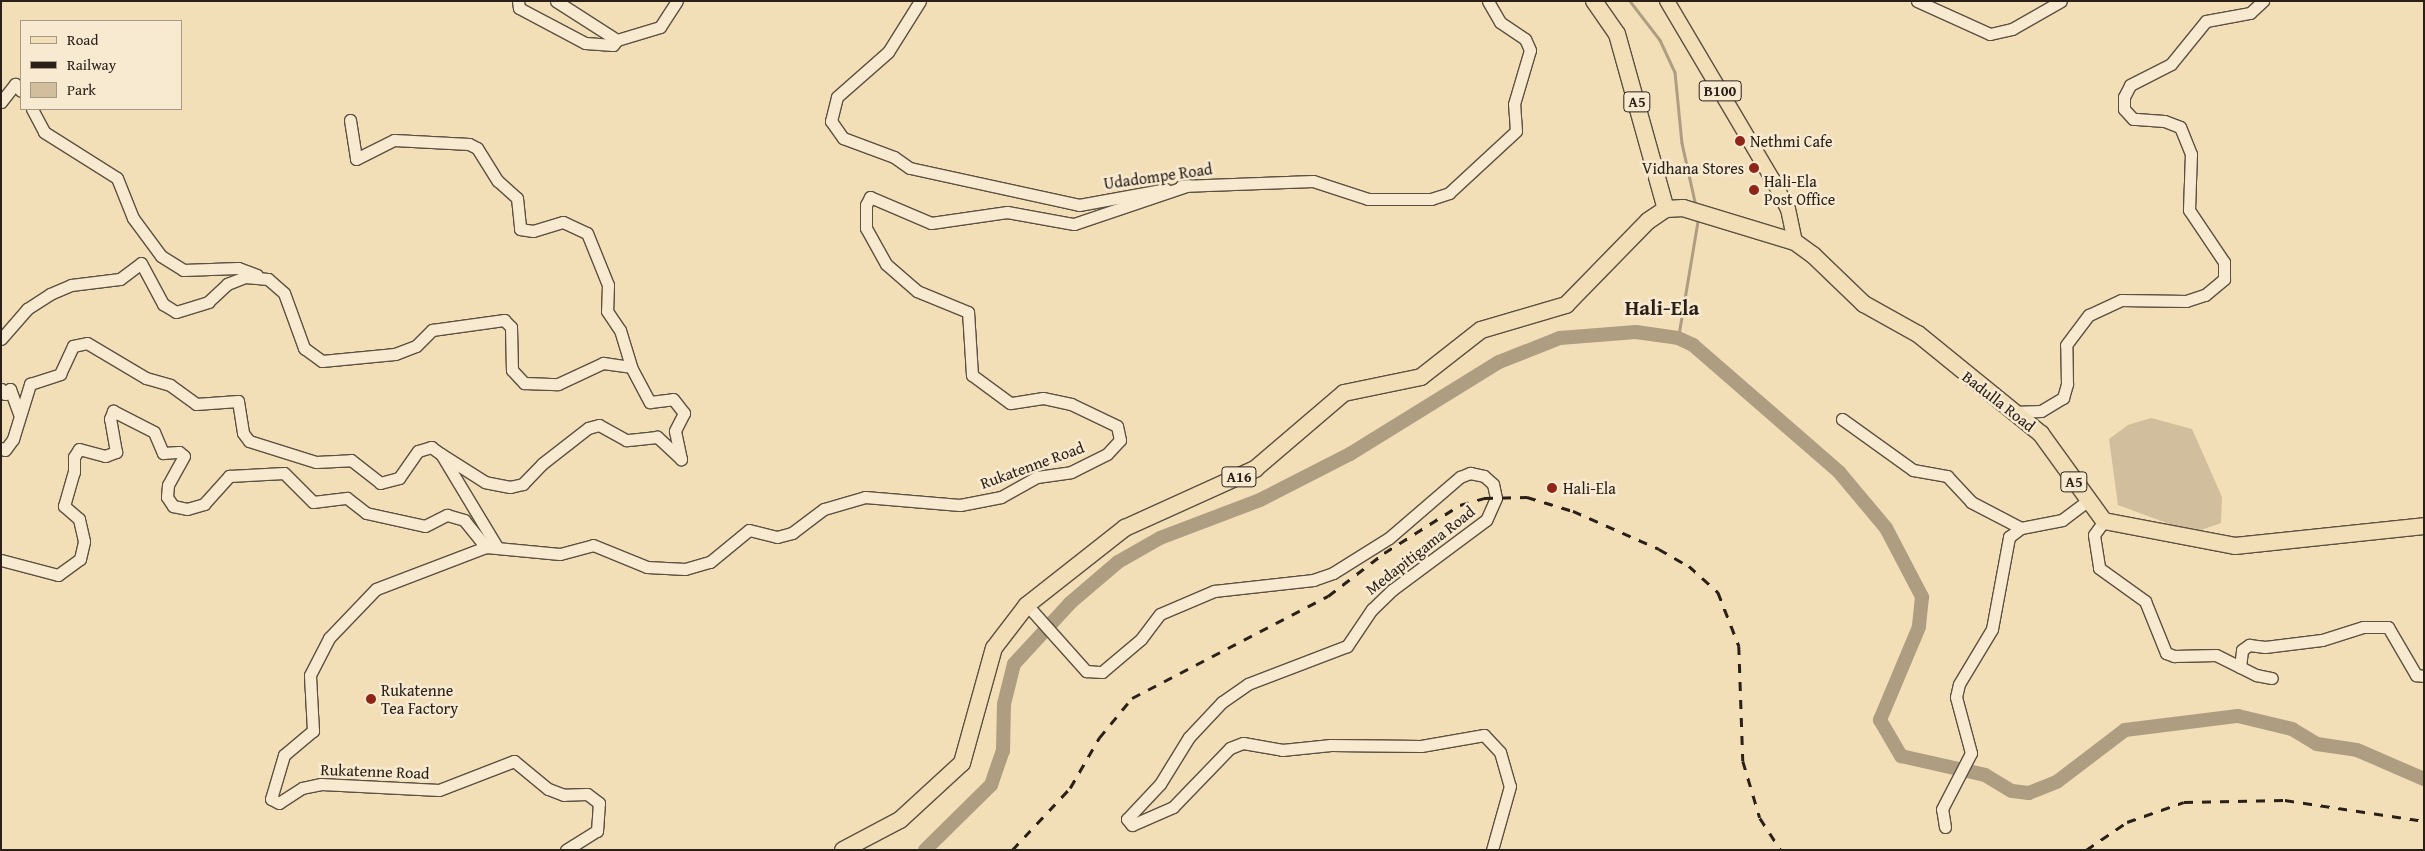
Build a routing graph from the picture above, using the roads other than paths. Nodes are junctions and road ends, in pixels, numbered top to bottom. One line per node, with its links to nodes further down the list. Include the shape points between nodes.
1 (518, 1): 11 (street, via 519,8 586,43 613,45)
2 (556, 1): 11 (street)
3 (677, 1): 11 (street, via 660,27)
4 (920, 1): 16 (street, Udadompe Road, via 888,52 837,97 831,121 843,138 868,145 917,170 948,179 988,182 1079,205)
5 (1488, 1): 16 (street, Udadompe Road, via 1500,22 1525,39 1530,50 1514,104 1516,130 1449,193 1431,199 1368,199 1313,181)
6 (1594, 1): 17 (highway, A5, via 1619,40)
7 (1667, 1): 18 (main road, B100, via 1785,202)
8 (1917, 1): 9 (street, via 1990,34 2012,30)
9 (2061, 1)
10 (2263, 1): 23 (street, via 2250,13 2206,21 2171,64 2130,85 2124,97 2124,109 2133,119 2164,121 2180,128 2191,154 2189,210 2224,262 2224,279 2205,295 2186,301 2121,300 2088,315 2066,345 2067,384 2063,398 2041,411)
11 (617, 40)
12 (20, 90): 13 (street, via 15,84)
13 (1, 102)
14 (33, 110): 19 (street, via 44,132 117,178 133,218 161,256 182,270 238,268)
15 (350, 120): 21 (street, via 356,159 394,140 469,144 477,148 498,181 517,198 520,229 533,231 563,222 587,233 608,285 607,311 620,330)
16 (1189, 185): 32 (street, Rukatenne Road, via 1074,224 1007,212 930,223 870,197 866,205 866,228 886,264 918,291 968,312 972,375 1010,403 1052,400 1117,426 1120,440 1107,454 1071,472 1038,477 1001,497 960,505 865,497 824,509 792,532 777,537 749,530 710,562 685,569 647,567 593,545 560,554)
17 (1666, 209): 18 (highway, Badulla Road / A5, via 1683,208); 34 (highway, A16, via 1648,221 1566,305 1481,330 1421,377 1344,393 1254,469 1125,528)
18 (1794, 242): 23 (highway, Badulla Road / A5, via 1864,304 1918,334)
19 (261, 276): 20 (street, via 227,284 208,302 176,312 163,304 141,263 120,279 71,285 50,294 27,309); 21 (street, via 280,287 295,332 312,357 322,361 395,354 416,346 432,330 497,320 511,327 512,370 524,383 558,384 603,363)
20 (1, 339)
21 (631, 367): 27 (street, via 650,402 673,399 683,407 675,432 681,459 657,437 626,440 599,425 588,428 567,449 542,464 523,484 510,487 485,482)
22 (1, 389): 24 (street, via 5,394 10,389)
23 (2013, 412): 28 (highway, Badulla Road / A5, via 2041,434)
24 (19, 416): 26 (street, via 13,439 5,450); 27 (street, via 30,384 60,374 73,346 87,343 146,378 170,385 196,404 238,400 243,433 261,446 295,452 316,462 351,460 380,483 400,478 418,451 431,447)
25 (1842, 419): 31 (street, via 1913,470 1946,476 1971,502 2012,519)
26 (1, 448)
27 (441, 454): 32 (street)
28 (2087, 501): 29 (highway, Badulla Road / A5); 31 (street, via 2062,520)
29 (2104, 521): 30 (highway, via 2235,546); 35 (street, via 2094,535 2099,568 2145,601 2166,653 2174,656 2216,655)
30 (2424, 526)
31 (2021, 528): 38 (street, via 2009,537 1992,629 1959,684 1956,697 1970,753 1942,809)
32 (491, 547): 33 (street, via 464,520 448,515 425,526 366,513 347,498 313,502 284,473 229,476 204,504 187,509 174,506 167,498 168,485 184,456 163,453 154,432 113,410 110,419 116,452 105,456 79,449 74,457 74,472 64,506 79,519 84,542 80,559 58,575); 39 (street, Rukatenne Road, via 376,589 329,638 310,675 316,719 312,731 284,756 271,799 278,803 302,788 321,784 439,790 514,762 548,789 564,795 587,794 599,802 597,831)
33 (1, 560)
34 (1027, 605): 40 (highway, A16, via 994,648 962,763 900,820); 41 (street, Medapitigama Road, via 1091,674 1102,672 1141,639 1160,614 1214,591 1313,580 1333,573 1389,538 1460,477 1470,473 1484,476 1496,498 1486,520 1392,590 1372,609 1347,646 1248,684 1222,702 1189,737 1160,784 1127,819 1132,825 1173,807 1230,748 1243,743 1282,750 1331,744 1421,746 1478,734 1490,739 1500,752 1510,786)
35 (2240, 667): 36 (street, via 2242,650 2249,645 2265,648 2322,640 2363,627 2388,627 2416,674); 37 (street)
36 (2424, 676)
37 (2272, 678)
38 (1945, 827)
39 (566, 850)
40 (843, 850)
41 (1492, 850)

